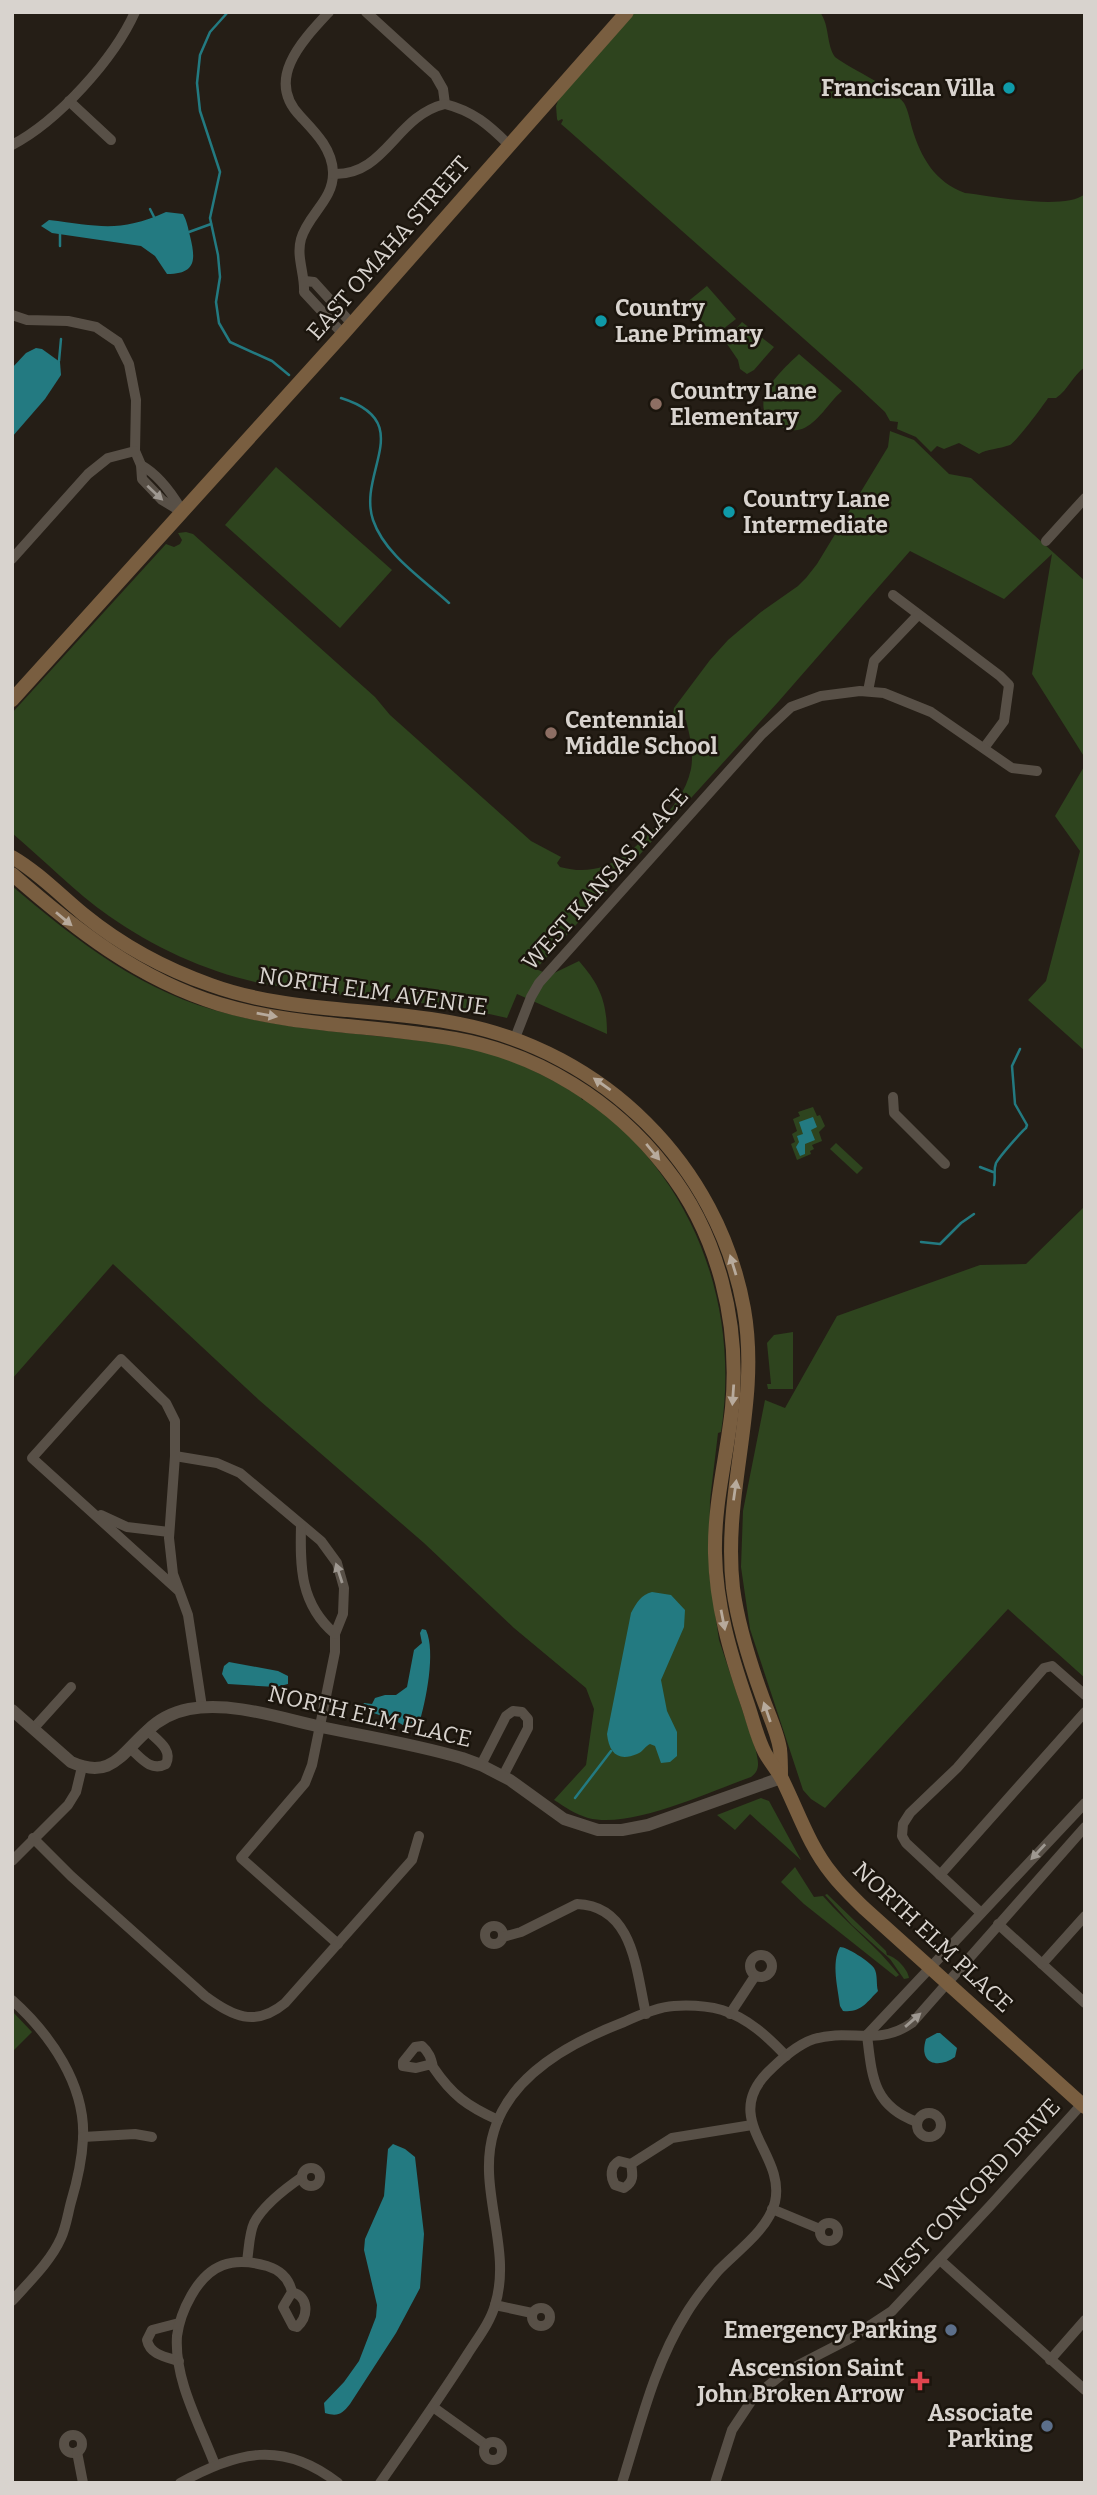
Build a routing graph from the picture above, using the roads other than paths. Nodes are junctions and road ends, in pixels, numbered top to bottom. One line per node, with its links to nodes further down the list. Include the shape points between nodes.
1 (135, 12): 5 (street, via 108,56)
2 (329, 12): 10 (street, via 287,68 285,91 294,110 329,153)
3 (366, 12): 6 (street, via 435,75)
4 (627, 12): 9 (main road, EAST OMAHA STREET)
5 (69, 102): 7 (street); 8 (street)
6 (445, 104): 9 (street, via 480,117); 10 (street, via 430,107 411,121 358,171)
7 (111, 140)
8 (12, 145)
9 (509, 145): 15 (main road, EAST OMAHA STREET)
10 (333, 174): 11 (street, via 326,201 301,240 300,267)
11 (305, 281): 12 (street, via 314,282); 13 (street, via 304,292)
12 (324, 293): 13 (street); 15 (street)
13 (314, 303): 15 (street)
14 (12, 316): 16 (street, via 96,327 118,342 129,364 136,400)
15 (347, 329): 18 (main road, EAST OMAHA STREET)
16 (135, 451): 18 (street, via 141,465 170,490); 20 (street, via 108,458 88,474)
17 (1085, 498): 19 (street)
18 (182, 512): 24 (main road, EAST OMAHA STREET)
19 (1046, 541)
20 (12, 559)
21 (893, 595): 22 (street)
22 (918, 615): 23 (street, via 874,661); 25 (street, via 1009,685 1004,721)
23 (868, 691): 25 (street, WEST KANSAS PLACE, via 931,712); 29 (street, WEST KANSAS PLACE, via 821,696 792,707 769,727 540,983)
24 (12, 701)
25 (984, 748): 26 (street, WEST KANSAS PLACE, via 1013,768)
26 (1038, 771)
27 (12, 857): 29 (main road, NORTH ELM AVENUE, via 134,950 214,986 271,1001 451,1022)
28 (12, 874): 30 (main road, NORTH ELM AVENUE, one-way to 30, via 113,955 218,1004 272,1017 441,1037)
29 (515, 1038): 30 (main road); 32 (main road, NORTH ELM AVENUE, one-way to 29, via 650,1125 615,1094 566,1061)
30 (510, 1053): 34 (main road, NORTH ELM AVENUE, one-way to 34, via 594,1098 636,1133)
31 (893, 1097): 33 (street, via 894,1113)
32 (682, 1163): 34 (main road); 35 (main road, NORTH ELM AVENUE, one-way to 32, via 724,1240)
33 (945, 1164)
34 (670, 1172): 36 (main road, NORTH ELM AVENUE, via 707,1239)
35 (747, 1325): 36 (main road); 55 (main road, NORTH ELM AVENUE, one-way to 35, via 779,1746 745,1645 733,1588 733,1504 749,1386)
36 (731, 1326): 55 (main road, NORTH ELM AVENUE, one-way to 55, via 733,1389 716,1513 716,1580 734,1666 765,1753)
37 (175, 1456): 38 (street, via 171,1410 121,1359 32,1458); 39 (street, via 217,1462 240,1473); 40 (street)
38 (89, 1510): 40 (street, via 127,1527); 41 (street)
39 (301, 1525): 42 (street, via 300,1565 310,1604); 42 (street, one-way to 39, via 343,1614 344,1588 337,1563 321,1541)
40 (169, 1532): 41 (street)
41 (179, 1591): 45 (street, via 188,1615)
42 (335, 1634): 48 (street)
43 (71, 1687): 49 (street)
44 (1085, 1695): 61 (street, via 1052,1666 1044,1668 911,1813 902,1836)
45 (202, 1707): 48 (street, NORTH ELM PLACE); 50 (street, NORTH ELM PLACE, via 171,1715)
46 (12, 1710): 49 (street)
47 (1085, 1712): 61 (street)
48 (320, 1726): 52 (street, NORTH ELM PLACE); 66 (street, via 305,1783 241,1858)
49 (33, 1729): 53 (street)
50 (147, 1730): 51 (street, NORTH ELM PLACE); 51 (street, via 167,1750 166,1764 155,1767)
51 (131, 1749): 53 (street, NORTH ELM PLACE, via 109,1765)
52 (481, 1765): 54 (street, NORTH ELM PLACE); 54 (street, via 506,1716 522,1712 528,1728)
53 (82, 1766): 59 (street, via 68,1805)
54 (503, 1776): 55 (street, NORTH ELM PLACE, via 564,1819 610,1831 648,1825)
55 (781, 1778): 68 (main road, NORTH ELM PLACE, via 831,1874)
56 (1085, 1803): 62 (street, one-way to 62)
57 (1085, 1827): 64 (street)
58 (419, 1836): 66 (street, via 412,1860)
59 (33, 1838): 60 (street); 66 (street, via 229,2013 252,2016 285,2003)
60 (12, 1861)
61 (940, 1875): 62 (street)
62 (981, 1913): 68 (street)
63 (1085, 1916): 67 (street)
64 (998, 1924): 67 (street); 70 (street)
65 (503, 1937): 73 (street, via 577,1903 613,1917 628,1940)
66 (338, 1944)
67 (1042, 1964): 72 (street)
68 (931, 1968): 70 (main road, NORTH ELM PLACE); 75 (street)
69 (755, 1976): 74 (street)
70 (947, 1983): 75 (street, one-way to 70, via 885,2036 901,2030); 78 (main road, NORTH ELM PLACE)
71 (12, 2000): 82 (street, via 41,2029 64,2065 78,2102)
72 (1085, 2003)
73 (646, 2014): 74 (street, via 672,2006 698,2006); 79 (street, via 591,2035 546,2062 516,2091)
74 (730, 2014): 76 (street, via 766,2035)
75 (867, 2035): 76 (street, via 813,2039); 80 (street, via 872,2075 881,2098 895,2112)
76 (786, 2056): 81 (street, via 756,2089 750,2111)
77 (432, 2064): 79 (street, via 457,2097)
78 (1083, 2105): 88 (street, WEST CONCORD DRIVE)
79 (498, 2120): 92 (street, via 487,2166 500,2264)
80 (917, 2122)
81 (752, 2125): 84 (street, via 672,2138); 86 (street, via 774,2175)
82 (83, 2137): 83 (street); 91 (street, via 61,2239)
83 (152, 2137)
84 (631, 2165)
85 (302, 2177): 89 (street, via 255,2221)
86 (772, 2209): 87 (street); 107 (street, via 686,2314 662,2358)
87 (820, 2229)
88 (940, 2260): 96 (street); 108 (street, WEST CONCORD DRIVE, via 892,2311 785,2372 754,2397 732,2430)
89 (247, 2261): 90 (street, via 275,2269 288,2279); 95 (street, via 218,2266 202,2278)
90 (292, 2292)
91 (12, 2301)
92 (495, 2305): 93 (street); 99 (street)
93 (532, 2313)
94 (1085, 2320): 96 (street)
95 (179, 2323): 97 (street); 97 (street, via 152,2330 146,2340 152,2351)
96 (1050, 2360): 98 (street)
97 (179, 2361): 102 (street, via 179,2372)
98 (1085, 2390)
99 (433, 2407): 100 (street); 106 (street)
100 (486, 2445)
101 (77, 2452): 103 (street)
102 (215, 2465): 104 (street); 105 (street, via 260,2454 294,2458)
103 (83, 2483)
104 (180, 2483)
105 (338, 2483)
106 (380, 2483)
107 (622, 2483)
108 (715, 2483)

